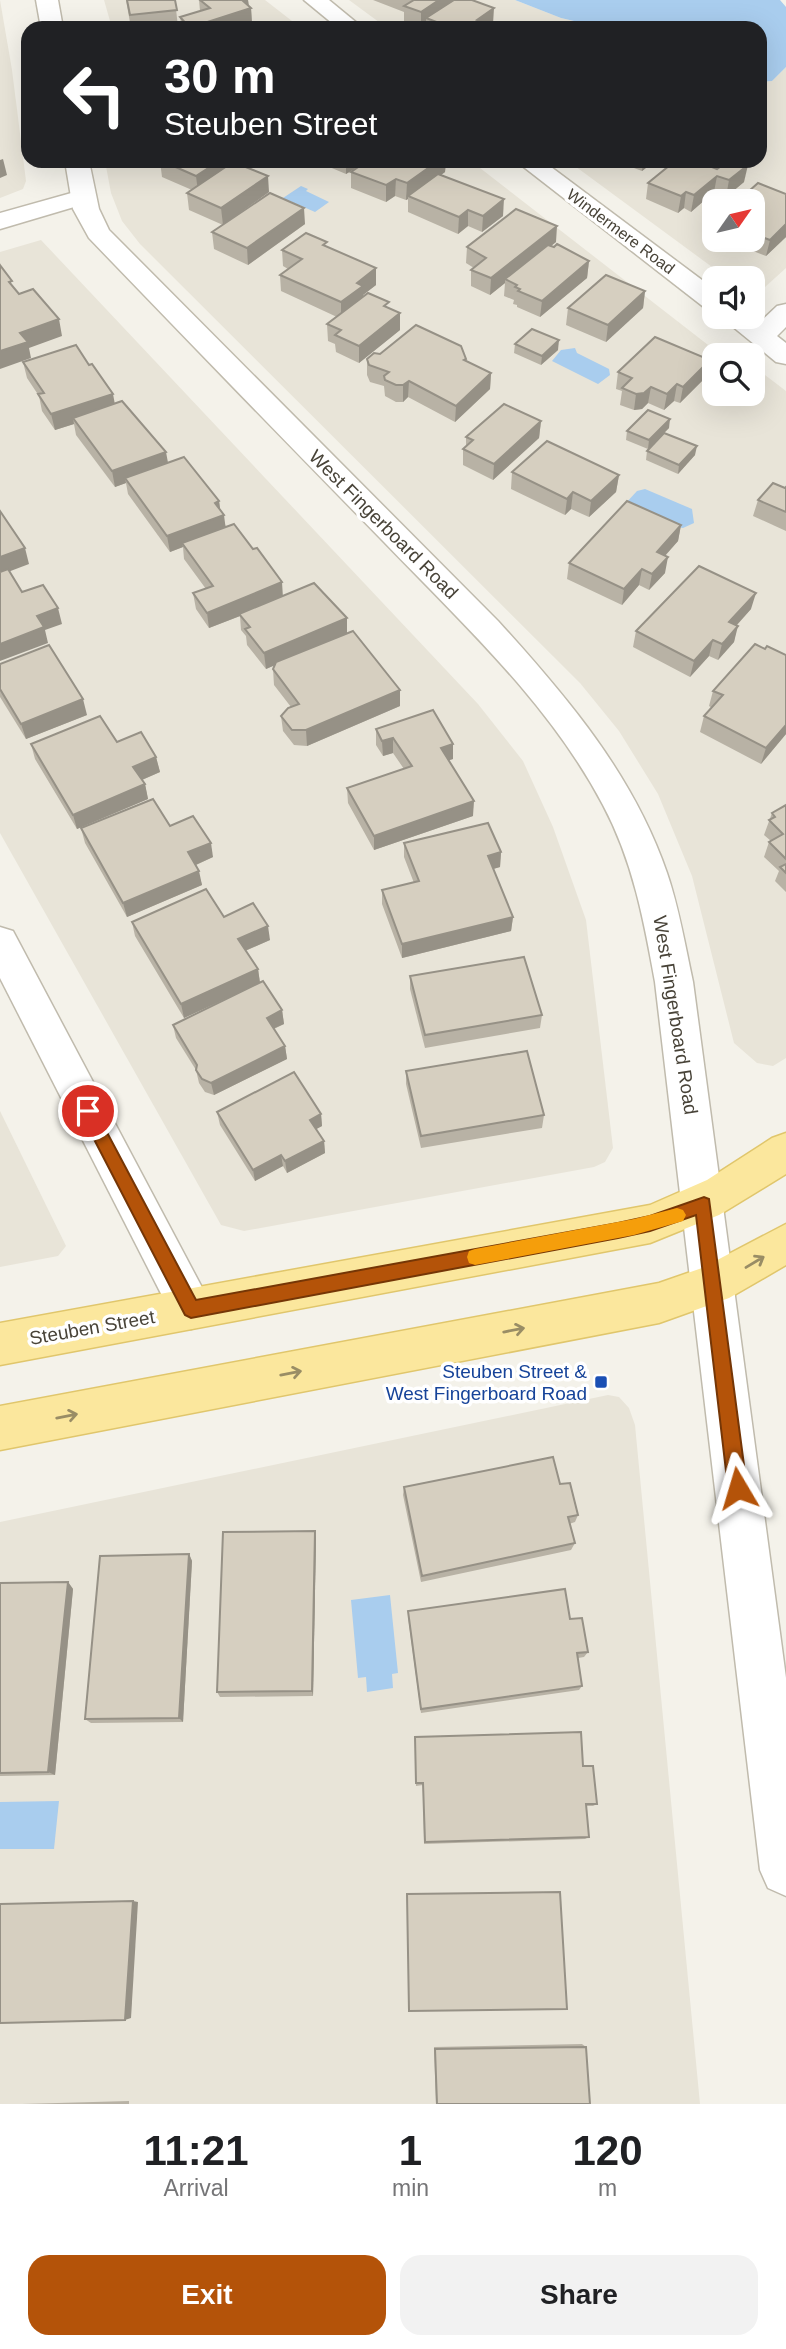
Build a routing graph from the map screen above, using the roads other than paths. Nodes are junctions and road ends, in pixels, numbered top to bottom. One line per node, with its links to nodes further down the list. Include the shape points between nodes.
1 (47, 0): 3 (street)
2 (315, 0): 4 (street)
3 (51, 21)
4 (343, 21)
5 (77, 168): 7 (street, West Fingerboard Road)
6 (537, 168): 9 (street, Windermere Road)
7 (82, 197): 8 (street); 16 (street, West Fingerboard Road, via 98,233 487,629 565,716 604,773 636,837 659,906 674,982)
8 (0, 222)
9 (702, 293)
10 (786, 312): 12 (street)
11 (750, 329): 12 (street)
12 (761, 337): 13 (street)
13 (786, 356)
14 (0, 942): 19 (street)
15 (786, 1151): 16 (main road, Steuben Street)
16 (704, 1205): 18 (street, West Fingerboard Road); 19 (main road, Steuben Street, via 650,1224)
17 (786, 1243): 18 (main road, one-way to 17)
18 (714, 1284): 21 (main road, one-way to 18, via 659,1303); 22 (street, West Fingerboard Road)
19 (191, 1309): 20 (main road, Steuben Street)
20 (0, 1344)
21 (0, 1428)
22 (786, 1870)

